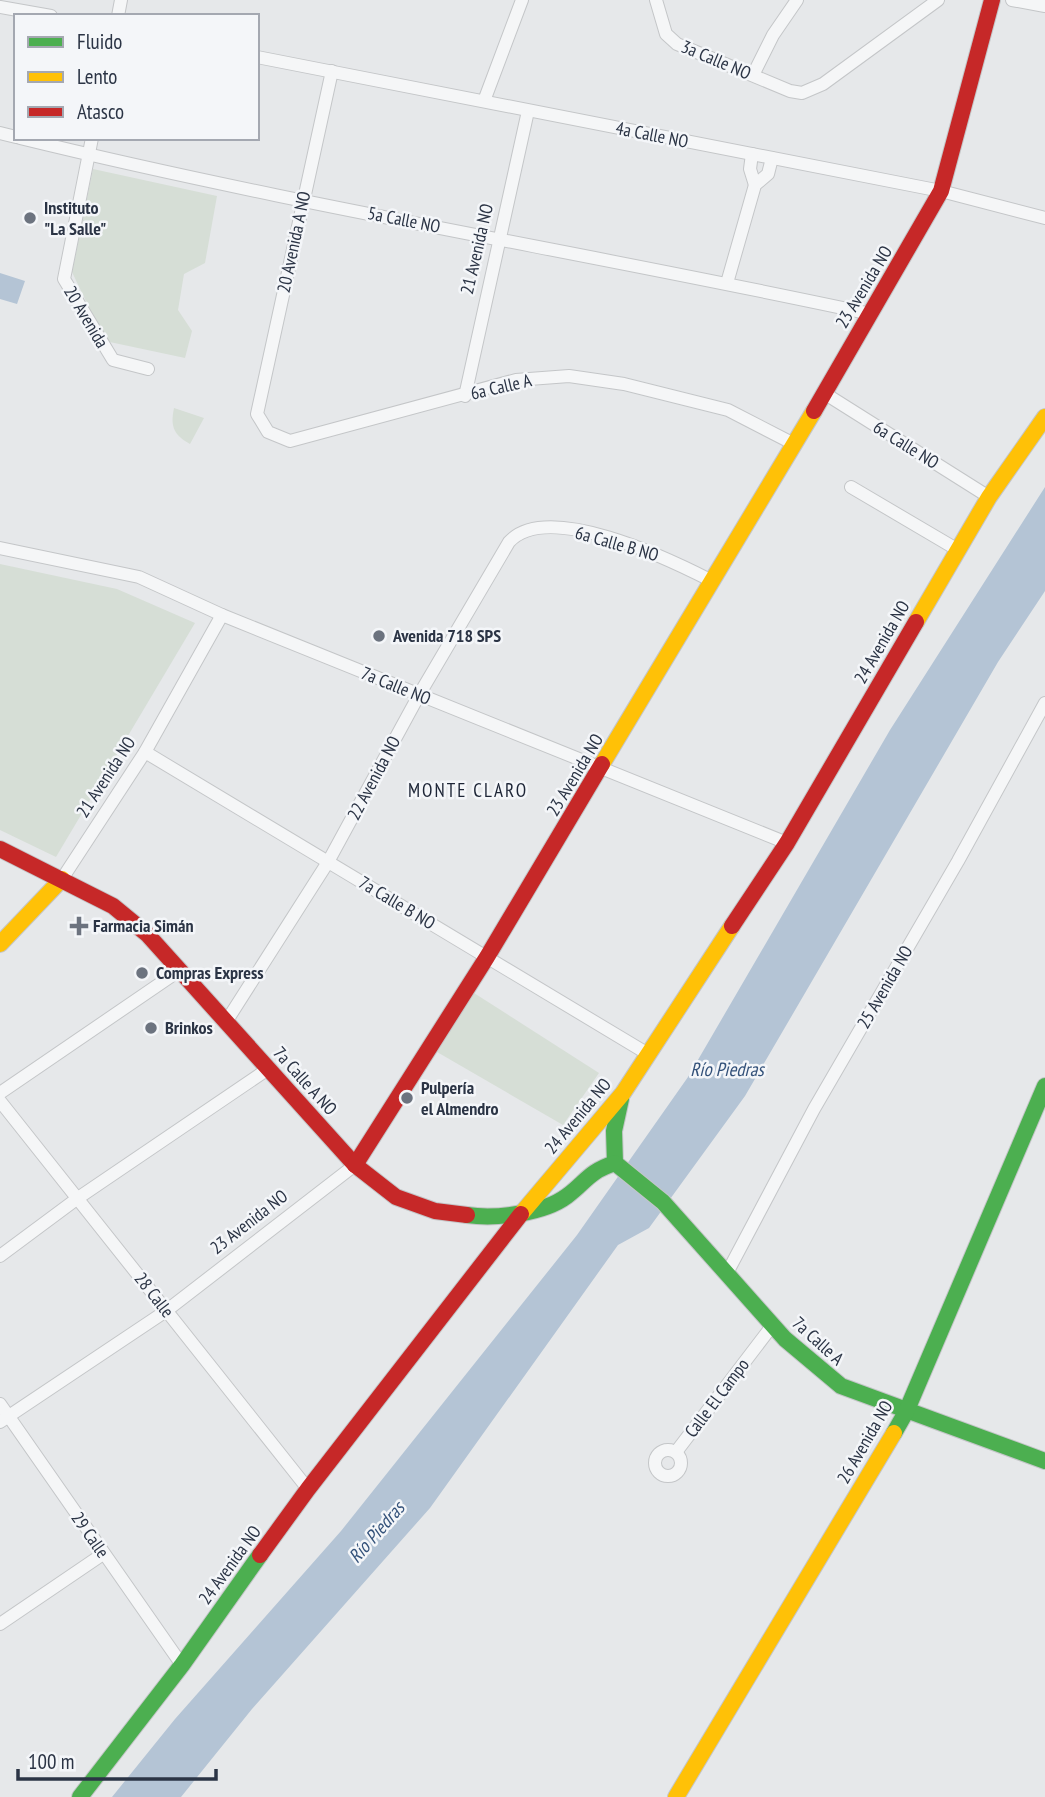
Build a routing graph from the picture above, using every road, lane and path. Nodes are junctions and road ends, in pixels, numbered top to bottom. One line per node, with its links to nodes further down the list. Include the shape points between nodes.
1 (522, 0): 13 (street)
2 (656, 0): 12 (street, 3a Calle NO, via 671,40)
3 (797, 0): 12 (street)
4 (938, 0): 12 (street, 3a Calle NO, via 823,84 802,93)
5 (992, 0): 21 (street, 23 Avenida NO)
6 (1012, 0): 7 (street)
7 (1045, 6)
8 (0, 7): 9 (street)
9 (40, 14)
10 (259, 57): 11 (street, 4a Calle NO)
11 (332, 71): 13 (street, 4a Calle NO); 22 (street, 20 Avenida A NO)
12 (753, 75)
13 (484, 101): 14 (street, 4a Calle NO)
14 (528, 111): 17 (street, 4a Calle NO); 24 (street, 21 Avenida NO)
15 (26, 140): 18 (street, 5a Calle NO)
16 (92, 140): 18 (street, 20 Avenida)
17 (752, 154): 19 (street, 4a Calle NO); 20 (street)
18 (88, 155): 22 (street, 5a Calle NO); 27 (street, 20 Avenida, via 64,279 113,360)
19 (772, 158): 20 (street, via 768,174); 21 (street, 4a Calle NO)
20 (755, 185): 25 (street)
21 (941, 191): 23 (street, 4a Calle NO); 26 (street, 23 Avenida NO)
22 (303, 200): 24 (street, 5a Calle NO); 30 (street, 20 Avenida A NO)
23 (1045, 218)
24 (499, 239): 25 (street, 5a Calle NO); 29 (street, 21 Avenida NO)
25 (727, 283): 26 (street, 5a Calle NO)
26 (871, 314): 28 (street, 23 Avenida NO)
27 (148, 369)
28 (824, 393): 32 (street, 23 Avenida NO); 34 (street, 6a Calle NO)
29 (465, 396): 30 (street, 6a Calle A, via 290,441 268,432); 32 (street, 6a Calle A, via 516,380 569,376 624,384 729,410)
30 (257, 414)
31 (1045, 417): 34 (street, 24 Avenida NO)
32 (794, 444): 38 (street, 23 Avenida NO)
33 (851, 487): 37 (street)
34 (989, 497): 37 (street, 24 Avenida NO)
35 (517, 532): 38 (street, 6a Calle B NO, via 545,526 586,533 661,556); 40 (street, 22 Avenida NO)
36 (0, 548): 39 (street, 7a Calle NO, via 139,577)
37 (958, 550): 44 (street, 24 Avenida NO)
38 (712, 581): 43 (street, 23 Avenida NO)
39 (222, 615): 40 (street, 7a Calle NO); 42 (street, 21 Avenida NO)
40 (419, 695): 43 (street, 7a Calle NO); 46 (street, 22 Avenida NO)
41 (1045, 702): 63 (street, 25 Avenida NO, via 952,873 814,1109)
42 (145, 752): 46 (street, 7a Calle B NO); 47 (street, 21 Avenida NO)
43 (600, 769): 44 (street, 7a Calle NO); 49 (street, 23 Avenida NO)
44 (787, 842): 52 (street, 24 Avenida NO)
45 (0, 849): 47 (street, 7a Calle A NO)
46 (328, 862): 49 (street, 7a Calle B NO); 51 (street, 22 Avenida NO)
47 (62, 879): 48 (street, 21 Avenida NO); 50 (street, 7a Calle A NO, via 113,906)
48 (0, 944)
49 (487, 957): 52 (street, 7a Calle B NO); 58 (street, 23 Avenida NO)
50 (180, 970): 51 (street, 7a Calle A NO); 55 (street)
51 (226, 1022): 53 (street, 7a Calle A NO)
52 (648, 1054): 56 (street, 24 Avenida NO)
53 (268, 1069): 58 (street, 7a Calle A NO); 60 (street)
54 (1045, 1086): 67 (street, 26 Avenida NO)
55 (0, 1093)
56 (623, 1093): 59 (street, via 614,1131); 61 (street, 24 Avenida NO)
57 (0, 1101): 60 (street, 28 Calle)
58 (355, 1165): 61 (street, 7a Calle A NO, via 396,1197 435,1212); 64 (street, 23 Avenida NO)
59 (618, 1165): 61 (street, 7a Calle A NO, via 594,1170 565,1198); 63 (street, 7a Calle A, via 671,1208)
60 (78, 1198): 62 (street); 64 (street, 28 Calle)
61 (519, 1215): 71 (street, 24 Avenida NO)
62 (0, 1256)
63 (727, 1273): 65 (street, 7a Calle A)
64 (166, 1311): 68 (street, 23 Avenida NO); 71 (street, 28 Calle)
65 (772, 1326): 67 (street, 7a Calle A, via 816,1369 841,1386); 69 (street, Calle El Campo)
66 (0, 1404): 68 (street, 29 Calle)
67 (906, 1412): 70 (street, 7a Calle A); 76 (street, 26 Avenida NO)
68 (4, 1419): 72 (street, 29 Calle)
69 (676, 1452)
70 (1045, 1461)
71 (308, 1489): 74 (street, 24 Avenida NO)
72 (103, 1554): 73 (street); 74 (street, 29 Calle)
73 (0, 1624)
74 (182, 1665): 75 (street, 24 Avenida NO)
75 (79, 1797)
76 (676, 1797)

